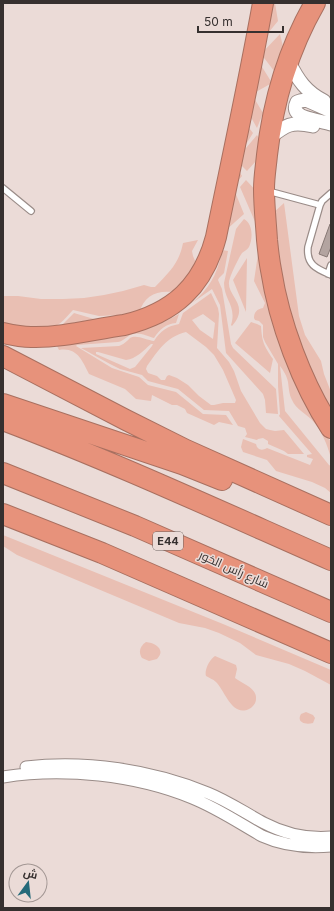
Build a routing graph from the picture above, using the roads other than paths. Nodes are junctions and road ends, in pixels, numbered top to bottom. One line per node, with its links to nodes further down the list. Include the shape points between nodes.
1 (263, 3): 16 (highway, via 213,250 195,282 171,306 137,322 45,337)
2 (315, 3): 3 (highway)
3 (289, 62): 4 (street, via 296,76 308,90); 8 (highway, via 281,84)
4 (331, 105)
5 (331, 111): 6 (street, via 306,100 297,102 295,108 300,116)
6 (331, 124)
7 (331, 131): 8 (street, via 293,124 287,125)
8 (269, 138): 10 (highway)
9 (3, 188): 13 (lane)
10 (264, 189): 12 (lane); 20 (highway, via 270,270 282,320 308,386)
11 (331, 193): 12 (lane)
12 (320, 205): 15 (lane, via 307,253 313,265)
13 (31, 211)
14 (331, 265): 15 (lane)
15 (329, 274)
16 (3, 333)
17 (3, 356): 23 (highway, via 186,450)
18 (3, 404): 23 (highway, via 182,464 291,508)
19 (3, 420): 24 (highway, via 105,461)
20 (331, 428)
21 (3, 472): 25 (highway, شارع رأس الخور / E44, via 135,526)
22 (3, 514): 26 (highway, via 102,553)
23 (328, 514)
24 (331, 560)
25 (331, 612)
26 (331, 653)
27 (3, 770): 29 (street, via 79,765 142,773 176,781 209,793 262,823 286,833 310,838)
28 (3, 777): 30 (street, via 57,773 139,782 193,799 270,840 294,846)
29 (331, 838)
30 (331, 846)

